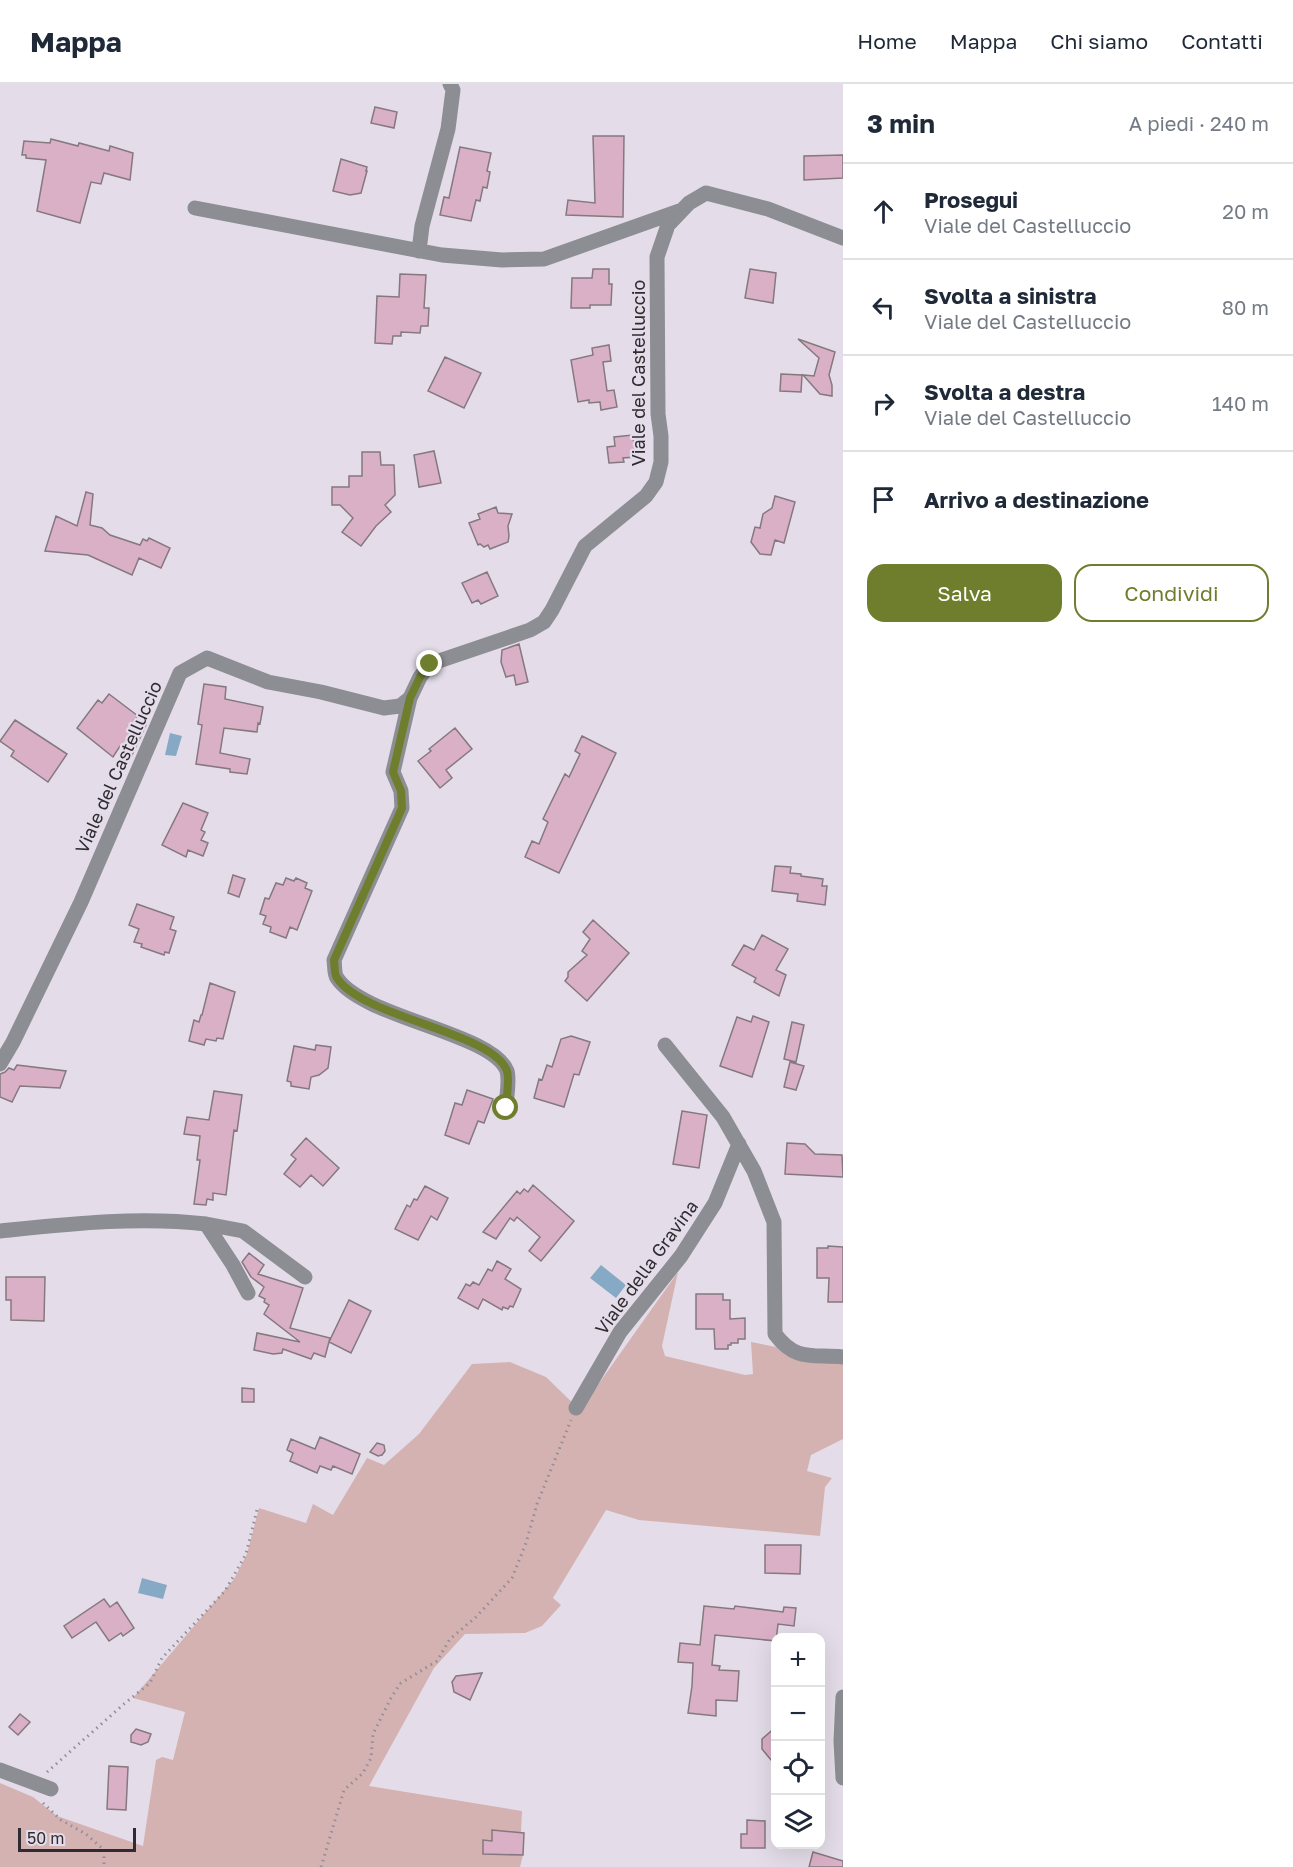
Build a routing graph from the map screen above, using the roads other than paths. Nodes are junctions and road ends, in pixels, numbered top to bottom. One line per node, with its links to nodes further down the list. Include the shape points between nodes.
1 (450, 84): 5 (street, via 453,90 448,129)
2 (195, 208): 5 (street)
3 (682, 210): 4 (street, Viale del Castelluccio, via 706,193 768,209); 5 (street, via 544,259 502,260); 6 (street, Viale del Castelluccio, via 668,225 657,257 662,462 656,482 646,496 585,546 544,622 430,664)
4 (843, 238)
5 (419, 251)
6 (410, 698): 8 (street, Viale del Castelluccio, via 400,706 384,708 268,682 207,657 180,673 81,902); 9 (street, Viale del Castelluccio, via 393,772 401,791 402,808 334,960 336,977 353,995 496,1056 507,1072)
7 (665, 1045): 10 (street, via 723,1117)
8 (0, 1064)
9 (506, 1108)
10 (739, 1144): 15 (street, via 774,1222 775,1334 798,1355); 16 (street, Viale della Gravina, via 715,1203 681,1256 620,1332)
11 (206, 1224): 12 (street, via 150,1221); 13 (street, via 243,1232); 14 (street)
12 (0, 1231)
13 (305, 1277)
14 (248, 1293)
15 (843, 1356)
16 (576, 1408)
17 (843, 1697): 19 (street)
18 (0, 1770): 20 (street)
19 (843, 1778)
20 (51, 1789)

